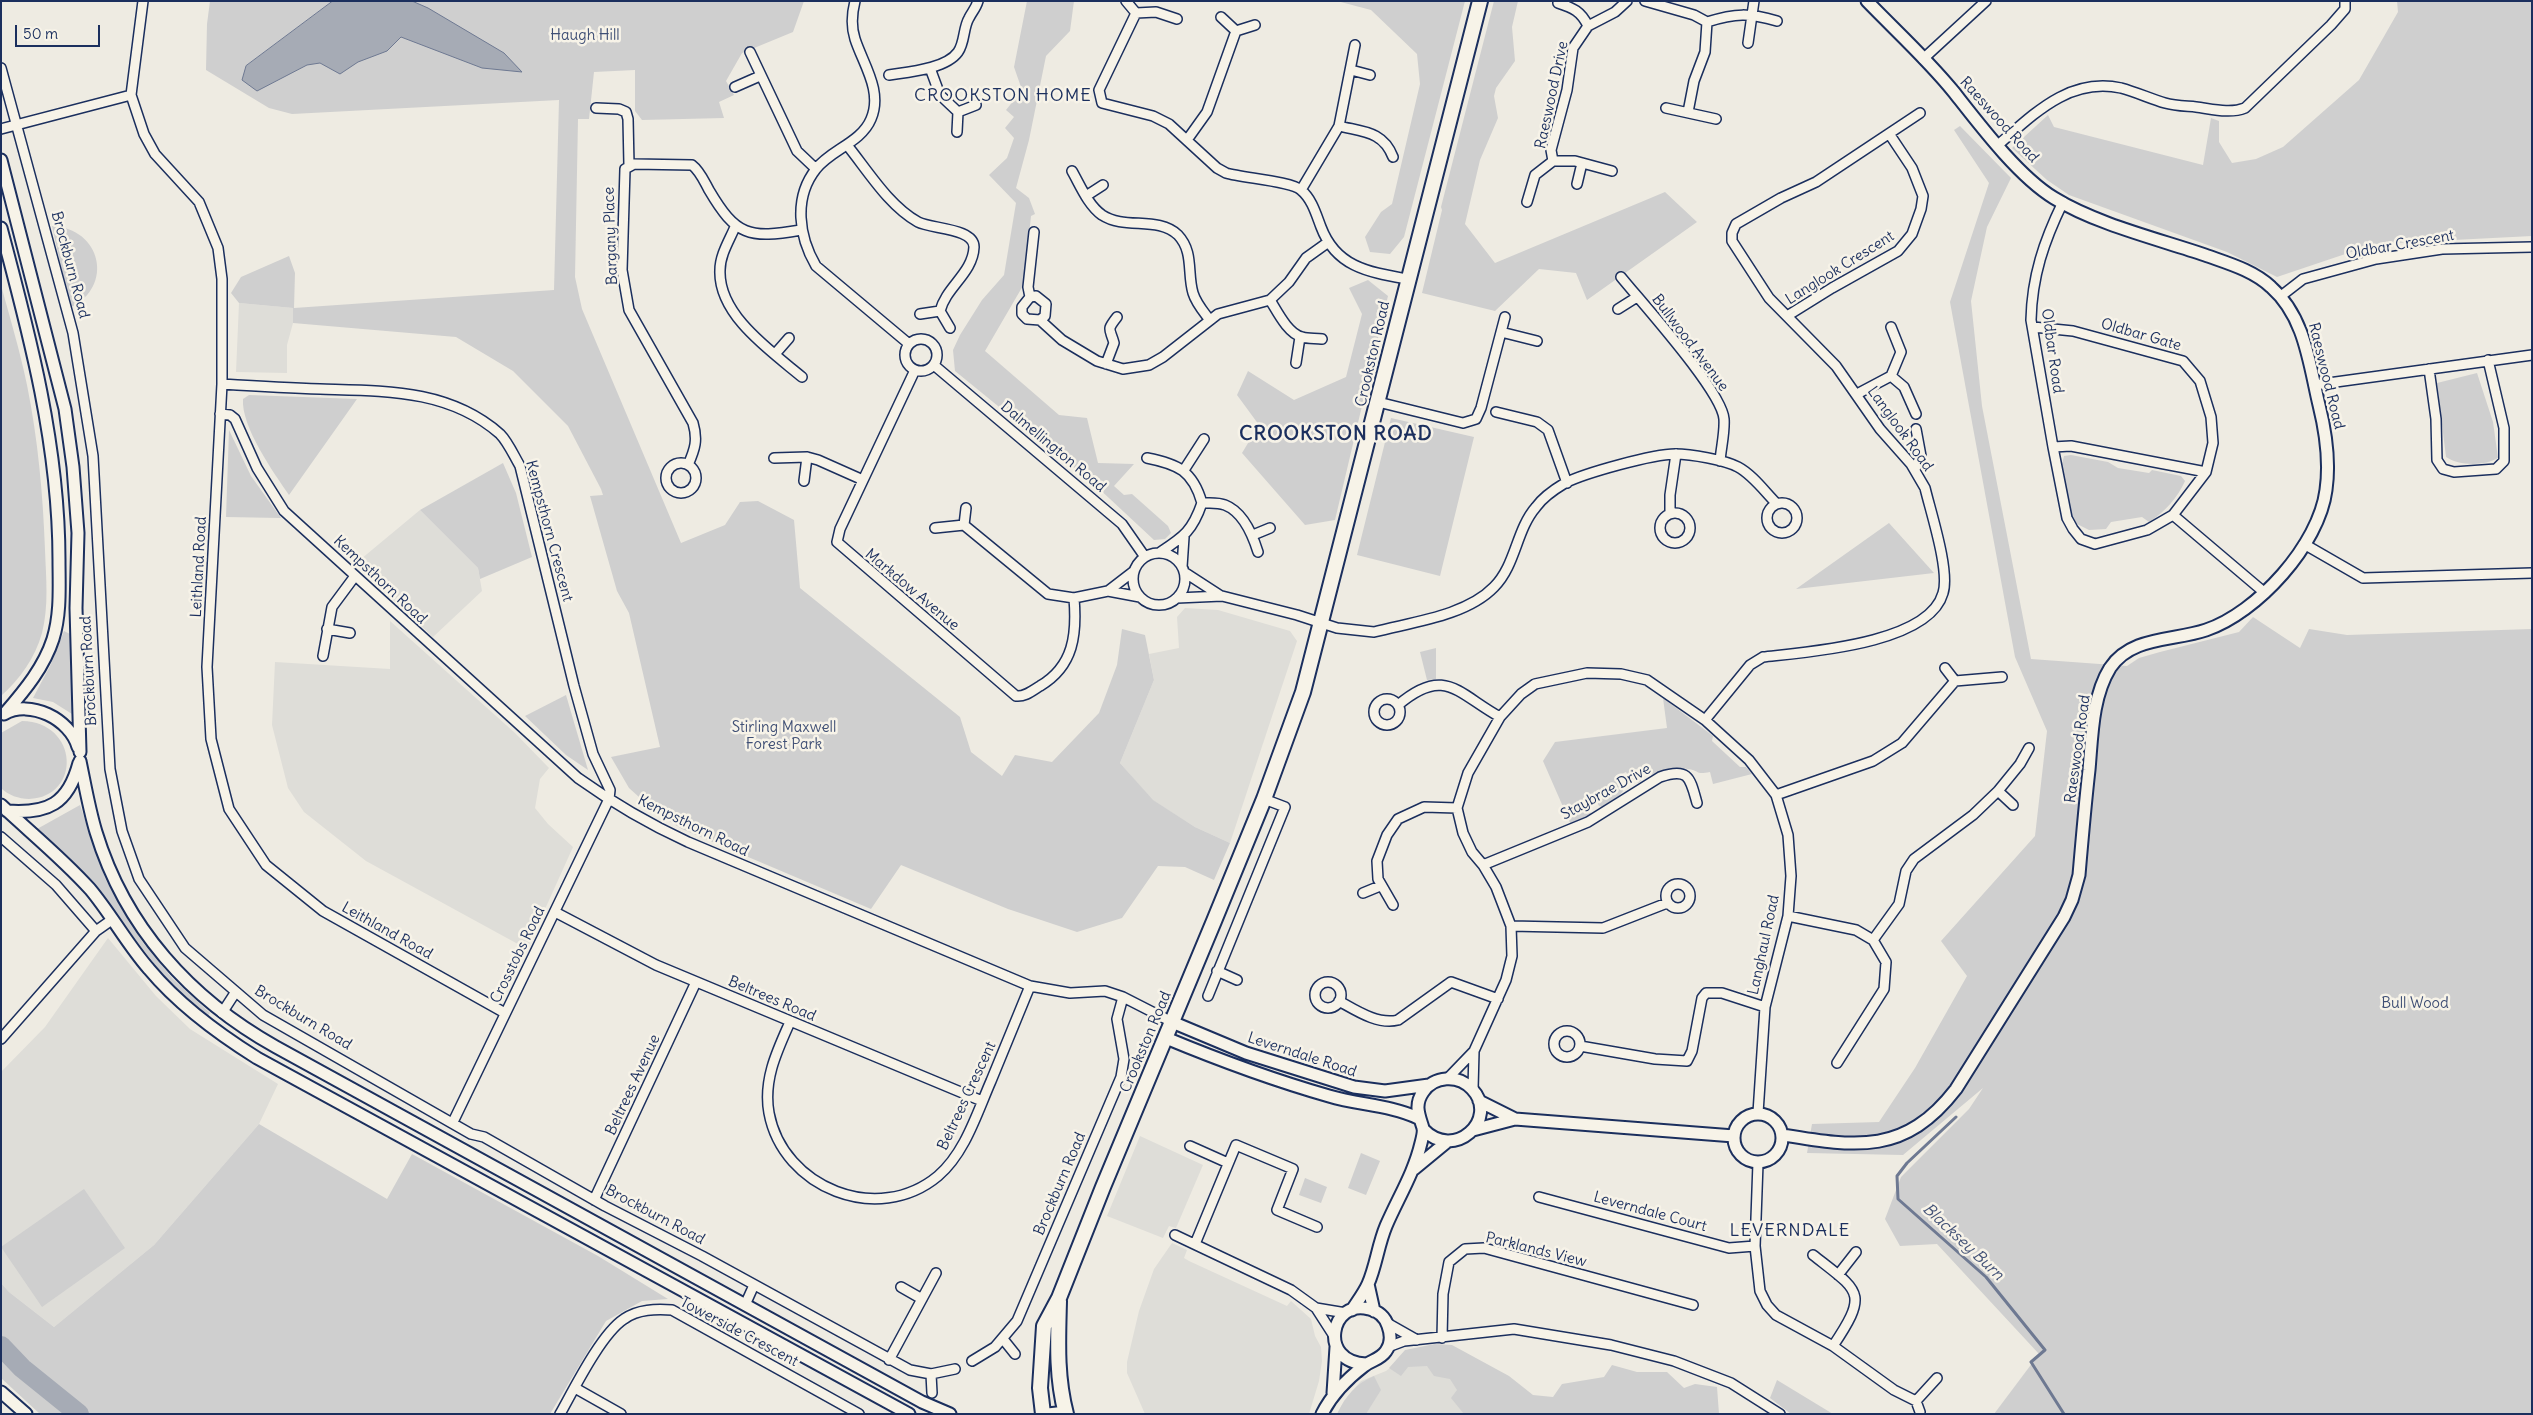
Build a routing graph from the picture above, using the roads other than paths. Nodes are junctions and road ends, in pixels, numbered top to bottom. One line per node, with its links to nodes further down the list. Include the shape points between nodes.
1 (143, 1): 33 (street, Leithland Road)
2 (855, 1): 48 (street, via 852,22 855,38 875,95 866,128)
3 (978, 1): 27 (street, via 958,52 948,61)
4 (1126, 1): 13 (street)
5 (1480, 1): 70 (main road, Crookston Road)
6 (1627, 1): 20 (street, Raeswood Drive, via 1615,12)
7 (1645, 1): 18 (street)
8 (1754, 1): 14 (street)
9 (1867, 1): 25 (street, Raeswood Road)
10 (1986, 1): 25 (street)
11 (2345, 1): 47 (street, via 2345,9 2331,25 2245,108 2236,111 2167,104 2121,88 2088,88 2062,95 2046,104)
12 (1558, 3): 20 (street, via 1582,14)
13 (1136, 13): 16 (street, via 1156,12); 46 (street, via 1099,96 1108,106 1161,120)
14 (1751, 14): 17 (street); 18 (street, via 1731,14); 22 (street)
15 (1221, 17): 21 (street)
16 (1177, 19)
17 (1777, 21)
18 (1707, 22): 38 (street, via 1704,52)
19 (1255, 25): 21 (street)
20 (1588, 26): 51 (street, Raeswood Drive, via 1573,48 1568,90 1551,150)
21 (1236, 31): 46 (street, via 1207,112)
22 (1748, 43)
23 (1355, 45): 28 (street)
24 (750, 52): 31 (street)
25 (1923, 59): 47 (street, Raeswood Road)
26 (1, 68): 41 (street, Brockburn Road)
27 (930, 68): 30 (street); 37 (street, via 940,94)
28 (1351, 70): 29 (street); 42 (street)
29 (1370, 74)
30 (889, 75)
31 (760, 76): 32 (street); 54 (street, via 797,151)
32 (735, 87)
33 (131, 95): 41 (street); 102 (street, Leithland Road, via 144,134 155,154 199,202 218,248 222,279)
34 (976, 105): 37 (street)
35 (596, 108): 53 (street, Bargany Place, via 626,112)
36 (1666, 108): 38 (street)
37 (958, 112): 44 (street)
38 (1688, 112): 40 (street)
39 (1920, 113): 45 (street, Langlook Road)
40 (1716, 119)
41 (16, 125): 43 (street); 187 (street, Brockburn Road, via 73,333 93,456 109,756 122,832 139,879 185,948)
42 (1339, 126): 49 (street, via 1376,136 1388,144); 59 (street)
43 (1, 129)
44 (957, 132)
45 (1890, 135): 79 (street, Langlook Crescent, via 1912,168 1923,196 1912,234 1898,251); 79 (street, Langlook Road, via 1816,182 1736,224 1732,241 1769,298)
46 (1187, 140): 59 (street, via 1226,174 1296,186)
47 (1998, 145): 62 (street, Raeswood Road, via 2045,191)
48 (848, 146): 54 (street); 76 (street, via 893,202 911,217 962,233 972,240 973,256 968,268 942,303)
49 (1393, 156)
50 (1, 160): 109 (street, Brockburn Road)
51 (1553, 161): 52 (street, Raeswood Drive); 61 (street, Raeswood Drive, via 1535,175)
52 (1582, 163): 56 (street, Raeswood Drive); 57 (street)
53 (629, 165): 63 (street, via 692,165); 119 (street, Bargany Place, via 623,177 623,281 629,310 693,423 696,448)
54 (816, 169): 65 (street, via 804,193)
55 (1072, 171): 60 (street)
56 (1612, 171)
57 (1577, 184)
58 (1103, 185): 60 (street)
59 (1301, 190): 67 (street, via 1315,209)
60 (1086, 196): 81 (street, via 1093,206 1113,220 1126,224 1159,225 1177,234 1187,250 1195,297)
61 (1528, 202)
62 (2062, 202): 72 (street, Raeswood Road, via 2088,215 2245,270 2269,284); 84 (street, Oldbar Road, via 2040,256 2032,304)
63 (735, 227): 65 (street, via 774,235); 92 (street, via 722,257 720,271 726,301 750,333)
64 (1, 228): 110 (street, Brockburn Road)
65 (801, 230): 91 (street, via 816,266)
66 (1034, 232): 73 (street, via 1028,287)
67 (1327, 243): 70 (street, via 1342,259 1354,265); 74 (street, via 1306,258 1289,282)
68 (2532, 246): 72 (street, Oldbar Crescent, via 2442,249 2376,259 2303,279)
69 (1621, 277): 71 (street, Bullwood Avenue)
70 (1407, 279): 105 (main road, Crookston Road)
71 (1637, 296): 75 (street); 118 (street, Bullwood Avenue, via 1718,401 1724,418)
72 (2281, 296): 103 (street, Raeswood Road, via 2298,322)
73 (1030, 297): 82 (street, via 1042,299 1046,304 1045,316); 82 (street, via 1022,307 1022,314 1027,319)
74 (1270, 300): 81 (street); 87 (street)
75 (1618, 310)
76 (940, 311): 77 (street); 85 (street)
77 (920, 314)
78 (1504, 316): 86 (street)
79 (1787, 316): 104 (street, Langlook Road, via 1836,366)
80 (1117, 317): 96 (street, via 1109,327 1108,333 1114,343)
81 (1209, 319): 96 (street, via 1149,365 1123,368)
82 (1040, 320): 96 (street, via 1062,340)
83 (1891, 327): 100 (street, via 1901,352)
84 (2032, 327): 113 (street, Oldbar Road); 122 (street, Oldbar Gate, via 2073,331 2171,356 2187,365 2200,381 2211,417 2213,443)
85 (950, 328)
86 (1501, 332): 90 (street); 105 (street, via 1476,419 1463,423)
87 (1300, 337): 89 (street); 95 (street)
88 (789, 338): 92 (street)
89 (1322, 339)
90 (1537, 341)
91 (909, 344): 97 (street, via 920,339 932,342 938,354); 99 (street, via 905,359)
92 (774, 354): 101 (street)
93 (2532, 355): 94 (street)
94 (2488, 360): 98 (street); 98 (street, via 2504,428 2504,461 2496,469 2454,472 2443,469 2438,460)
95 (1296, 363)
96 (1106, 364)
97 (934, 366): 99 (street, via 929,370); 139 (street, Dalmellington Road, via 1122,524)
98 (2429, 369): 103 (street)
99 (915, 370): 123 (street, Markdow Avenue)
100 (1891, 376): 104 (street); 108 (street, via 1904,388)
101 (802, 377)
102 (222, 384): 107 (street, Leithland Road); 165 (street, Kempsthorn Crescent, via 391,392 428,397 447,402 501,435 520,466 574,686 593,754 610,790)
103 (2314, 385): 136 (street, Raeswood Road, via 2327,445 2326,492 2318,518)
104 (1857, 394): 120 (street, Langlook Road, via 1880,430)
105 (1378, 402): 150 (main road, Crookston Road)
106 (1496, 412): 125 (street, via 1537,422 1548,430)
107 (220, 414): 143 (street, Kempsthorn Road, via 235,419 257,468 284,511); 194 (street, Leithland Road, via 207,667 211,739 229,809 266,865 323,911)
108 (1916, 414)
109 (66, 415): 110 (street); 162 (street, Brockburn Road, via 78,533 76,608)
110 (46, 418): 158 (street, Brockburn Road, via 56,474 58,617 52,640 38,670)
111 (1916, 429): 120 (street, via 1921,456)
112 (1204, 439): 121 (street)
113 (2052, 447): 122 (street, via 2072,446); 130 (street, Oldbar Road, via 2067,518 2081,539 2095,544 2147,530)
114 (1676, 454): 118 (street); 125 (street, via 1632,462); 129 (street)
115 (807, 457): 116 (street); 123 (street); 124 (street)
116 (774, 458)
117 (1147, 458): 121 (street, via 1169,462)
118 (1720, 461): 127 (street, via 1739,467)
119 (688, 465)
120 (1915, 469): 160 (street, Langlook Road, via 1925,488 1943,564 1943,594 1935,608 1914,625 1859,645 1763,658 1750,665)
121 (1184, 470): 126 (street, via 1199,491)
122 (2206, 472): 130 (street)
123 (863, 480): 148 (street, Markdow Avenue, via 840,528 837,542 1016,696 1026,695 1052,679 1062,668 1074,638)
124 (804, 481)
125 (1567, 483): 150 (street, via 1536,506 1526,520 1510,563 1494,587 1467,607 1374,632 1337,628)
126 (1202, 503): 134 (street, via 1225,504); 135 (street, via 1195,522)
127 (1777, 504)
128 (966, 508): 131 (street)
129 (1670, 514)
130 (2173, 515): 145 (street)
131 (964, 525): 132 (street); 148 (street, via 1048,594)
132 (935, 528)
133 (1270, 528): 134 (street)
134 (1253, 535): 137 (street)
135 (1184, 537): 138 (street); 140 (street)
136 (2304, 544): 142 (street, via 2362,578); 145 (street, Raeswood Road)
137 (1258, 552)
138 (1159, 553): 139 (street); 140 (street, via 1173,557)
139 (1145, 557): 141 (street)
140 (1183, 570): 146 (street); 149 (street, via 1184,585)
141 (1134, 571): 144 (street); 147 (street, via 1133,584)
142 (2532, 573)
143 (355, 576): 151 (street, via 332,607); 165 (street, Kempsthorn Road, via 578,778)
144 (1108, 592): 147 (street); 148 (street)
145 (2266, 593): 213 (street, Raeswood Road, via 2223,624 2134,648 2110,669 2097,705 2078,875 2072,900 2055,932 1940,1110 1911,1131 1881,1142 1861,1144)
146 (1222, 596): 149 (street); 150 (street)
147 (1140, 597): 149 (street, via 1157,606)
148 (1074, 598)
149 (1178, 598)
150 (1321, 622): 166 (main road, Crookston Road, via 1303,692)
151 (327, 629): 152 (street); 153 (street)
152 (350, 632)
153 (324, 656)
154 (1945, 668): 156 (street)
155 (2002, 677): 156 (street)
156 (1955, 681): 164 (street, via 1902,743 1873,761)
157 (1398, 706): 159 (street, via 1425,686 1442,684 1467,694)
158 (4, 714): 162 (street, via 30,710 52,716 68,728 77,743)
159 (1500, 717): 160 (street, Langhaul Road, via 1535,684 1587,673 1621,674 1647,680); 170 (street, Langhaul Road, via 1468,773)
160 (1705, 720): 164 (street, Langhaul Road, via 1749,760)
161 (2029, 748): 163 (street)
162 (80, 757): 169 (street, via 70,788 57,803 29,812); 193 (street, Brockburn Road, via 96,833 127,905 176,972)
163 (1998, 791): 168 (street); 182 (street, via 1973,815 1914,860 1906,871 1899,904)
164 (1776, 795): 178 (street, Langhaul Road, via 1788,835 1791,876)
165 (609, 799): 177 (street, Crosstobs Road); 186 (street, Kempsthorn Road, via 688,842)
166 (1264, 799): 183 (street, via 1285,807); 196 (main road, Crookston Road)
167 (1697, 803): 172 (street, Staybrae Drive, via 1690,779 1684,774 1672,773 1660,777 1588,822)
168 (2013, 805)
169 (4, 808): 179 (street, via 74,872)
170 (1457, 808): 172 (street, via 1466,839); 173 (street, via 1424,807 1398,819 1377,861)
171 (1, 837): 181 (street, via 56,885)
172 (1483, 865): 180 (street, via 1496,887)
173 (1380, 886): 174 (street); 176 (street)
174 (1363, 893)
175 (1667, 903): 180 (street, via 1604,928)
176 (1393, 905)
177 (555, 912): 185 (street, Beltrees Road, via 656,965); 194 (street, Crosstobs Road)
178 (1788, 916): 182 (street, via 1856,930); 192 (street, Langhaul Road)
179 (113, 919): 181 (street); 197 (street, via 162,984)
180 (1511, 926): 190 (street, via 1512,956)
181 (96, 931): 199 (street)
182 (1873, 940): 202 (street, via 1886,962 1884,989)
183 (1217, 971): 184 (street); 188 (street)
184 (1237, 980)
185 (696, 982): 195 (street, Beltrees Road); 223 (street, Beltrees Avenue)
186 (1030, 986): 189 (street, Kempsthorn Road, via 1070,993 1105,991); 206 (street, Beltrees Crescent)
187 (235, 993): 193 (street); 210 (street, Brockburn Road, via 263,1015)
188 (1208, 996)
189 (1123, 997): 196 (street, Kempsthorn Road); 244 (street, Brockburn Road, via 1117,1019 1124,1059 1121,1077 1027,1302)
190 (1498, 999): 191 (street, via 1451,982 1389,1023); 201 (street)
191 (1339, 1001)
192 (1765, 1007): 200 (street, via 1722,993 1706,993 1702,998 1692,1051 1687,1061); 208 (street, Langhaul Road)
193 (222, 1013): 197 (street); 220 (street, Brockburn Road, via 259,1038)
194 (505, 1013): 210 (street, Crosstobs Road)
195 (790, 1022): 206 (street, Beltrees Road); 206 (street, Beltrees Crescent, via 770,1076 769,1113 785,1153 799,1170 837,1193 881,1198 918,1188 937,1177 964,1142)
196 (1172, 1022): 198 (main road, Crookston Road); 204 (street, Leverndale Road, via 1246,1053 1354,1087 1386,1091)
197 (210, 1027): 221 (street, via 257,1058)
198 (1166, 1038): 211 (street, Leverndale Road, via 1268,1077 1330,1097 1396,1110); 235 (main road, Crookston Road)
199 (1, 1040)
200 (1580, 1046)
201 (1474, 1051): 203 (street); 205 (street)
202 (1837, 1063)
203 (1448, 1078): 204 (street); 205 (street, via 1462,1081)
204 (1429, 1085): 211 (street, via 1418,1104)
205 (1472, 1089): 207 (street)
206 (982, 1101)
207 (1479, 1101): 209 (street); 212 (street, via 1480,1116)
208 (1758, 1113): 213 (street, via 1776,1120); 214 (street, via 1742,1119)
209 (1515, 1119): 212 (street); 214 (street)
210 (453, 1122): 223 (street, Brockburn Road)
211 (1421, 1123): 215 (street, via 1434,1138); 219 (street)
212 (1473, 1130): 215 (street, via 1462,1138)
213 (1783, 1135): 218 (street, via 1777,1155)
214 (1734, 1136): 218 (street, via 1740,1154)
215 (1448, 1141): 219 (street)
216 (1190, 1146): 217 (street)
217 (1228, 1163): 224 (street, via 1236,1145 1294,1170 1277,1210); 226 (street)
218 (1758, 1163): 227 (street)
219 (1414, 1169): 232 (street, via 1386,1228)
220 (515, 1179): 221 (street); 237 (street, Brockburn Road)
221 (507, 1194): 269 (street)
222 (1539, 1197): 227 (street, Leverndale Court, via 1729,1248)
223 (594, 1200): 233 (street, Brockburn Road)
224 (1317, 1227)
225 (1175, 1235): 226 (street)
226 (1195, 1244): 239 (street, via 1292,1290)
227 (1755, 1246): 247 (street, via 1760,1291 1767,1305 1776,1314)
228 (1856, 1252): 231 (street)
229 (1813, 1255): 231 (street)
230 (936, 1273): 236 (street)
231 (1838, 1275): 247 (street, via 1852,1288 1856,1304 1853,1316)
232 (1368, 1284): 240 (street); 241 (street)
233 (754, 1285): 237 (street); 250 (street, Brockburn Road)
234 (902, 1288): 236 (street)
235 (1060, 1298): 264 (main road, Crookston Road, via 1057,1357); 271 (main road, Crookston Road, via 1044,1326 1040,1380)
236 (922, 1299): 250 (street)
237 (745, 1305): 261 (street, Brockburn Road)
238 (1693, 1305): 243 (street, Parklands View, via 1484,1248 1464,1249 1449,1262 1443,1294)
239 (1316, 1308): 241 (street); 246 (street)
240 (1374, 1310): 241 (street); 242 (street)
241 (1349, 1311): 246 (street, via 1335,1327)
242 (1387, 1323): 245 (street); 248 (street, via 1390,1332)
243 (1442, 1338): 245 (street); 274 (street, via 1514,1329 1611,1345 1674,1361 1731,1383)
244 (1003, 1339): 249 (street); 251 (street, Brockburn Road)
245 (1417, 1340): 248 (street)
246 (1335, 1341): 252 (street, via 1348,1360); 259 (street)
247 (1833, 1346): 260 (street, via 1894,1390)
248 (1388, 1347): 252 (street, via 1380,1358)
249 (1015, 1354)
250 (889, 1360): 254 (street, Brockburn Road, via 910,1370)
251 (972, 1361)
252 (1366, 1364): 259 (street)
253 (955, 1368): 254 (street, Brockburn Road)
254 (931, 1374): 258 (street)
255 (1936, 1378): 260 (street)
256 (575, 1388): 266 (street, Towerside Crescent); 267 (street); 268 (street, Towerside Crescent, via 606,1336 623,1319 637,1312 672,1310)
257 (1, 1392): 265 (street)
258 (932, 1392)
259 (1333, 1393): 273 (street)
260 (1916, 1401): 263 (street)
261 (922, 1402): 262 (street, Brockburn Road); 269 (street)
262 (934, 1412): 270 (street, Brockburn Road)
263 (1920, 1412)
264 (1066, 1413): 272 (street)
265 (26, 1414)
266 (560, 1414)
267 (621, 1414)
268 (859, 1414)
269 (911, 1414)
270 (950, 1414)
271 (1043, 1414)
272 (1048, 1414)
273 (1322, 1414)
274 (1780, 1414)

